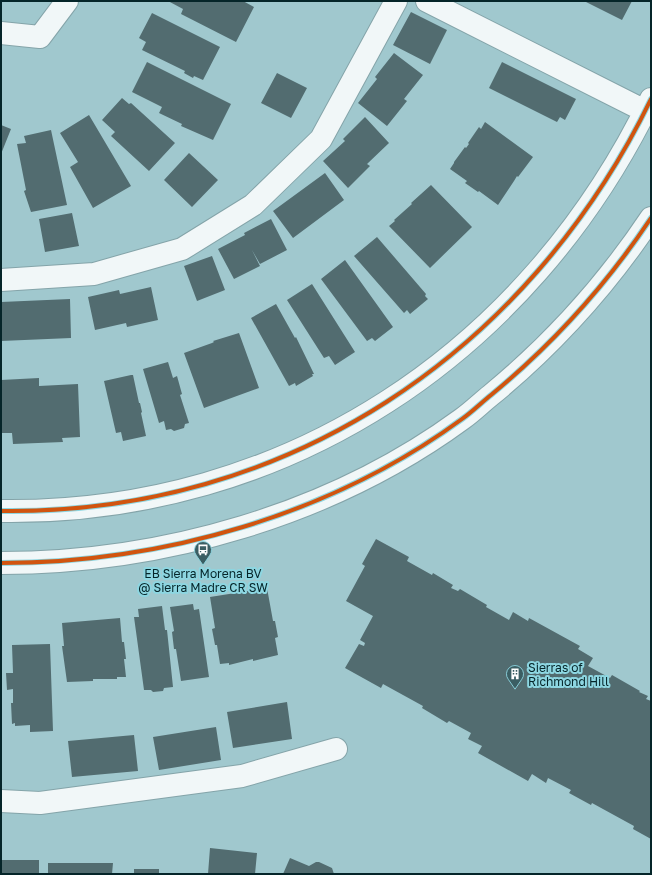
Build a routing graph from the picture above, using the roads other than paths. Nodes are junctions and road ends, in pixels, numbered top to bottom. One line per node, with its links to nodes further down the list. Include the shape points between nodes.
1 (67, 1): 4 (street, via 40,37)
2 (396, 1): 7 (street, via 321,139 253,205 182,249 94,274)
3 (427, 1): 5 (street)
4 (1, 33)
5 (649, 108): 8 (street, via 590,205 557,249 518,294 429,372 362,418 280,459 184,491 84,508)
6 (651, 218): 9 (street, via 603,283 560,332 512,377 462,419 370,476 270,518 218,535 160,549 93,559)
7 (1, 280)
8 (1, 512)
9 (1, 563)
10 (336, 749): 11 (street, via 242,776 40,803)
11 (1, 800)

